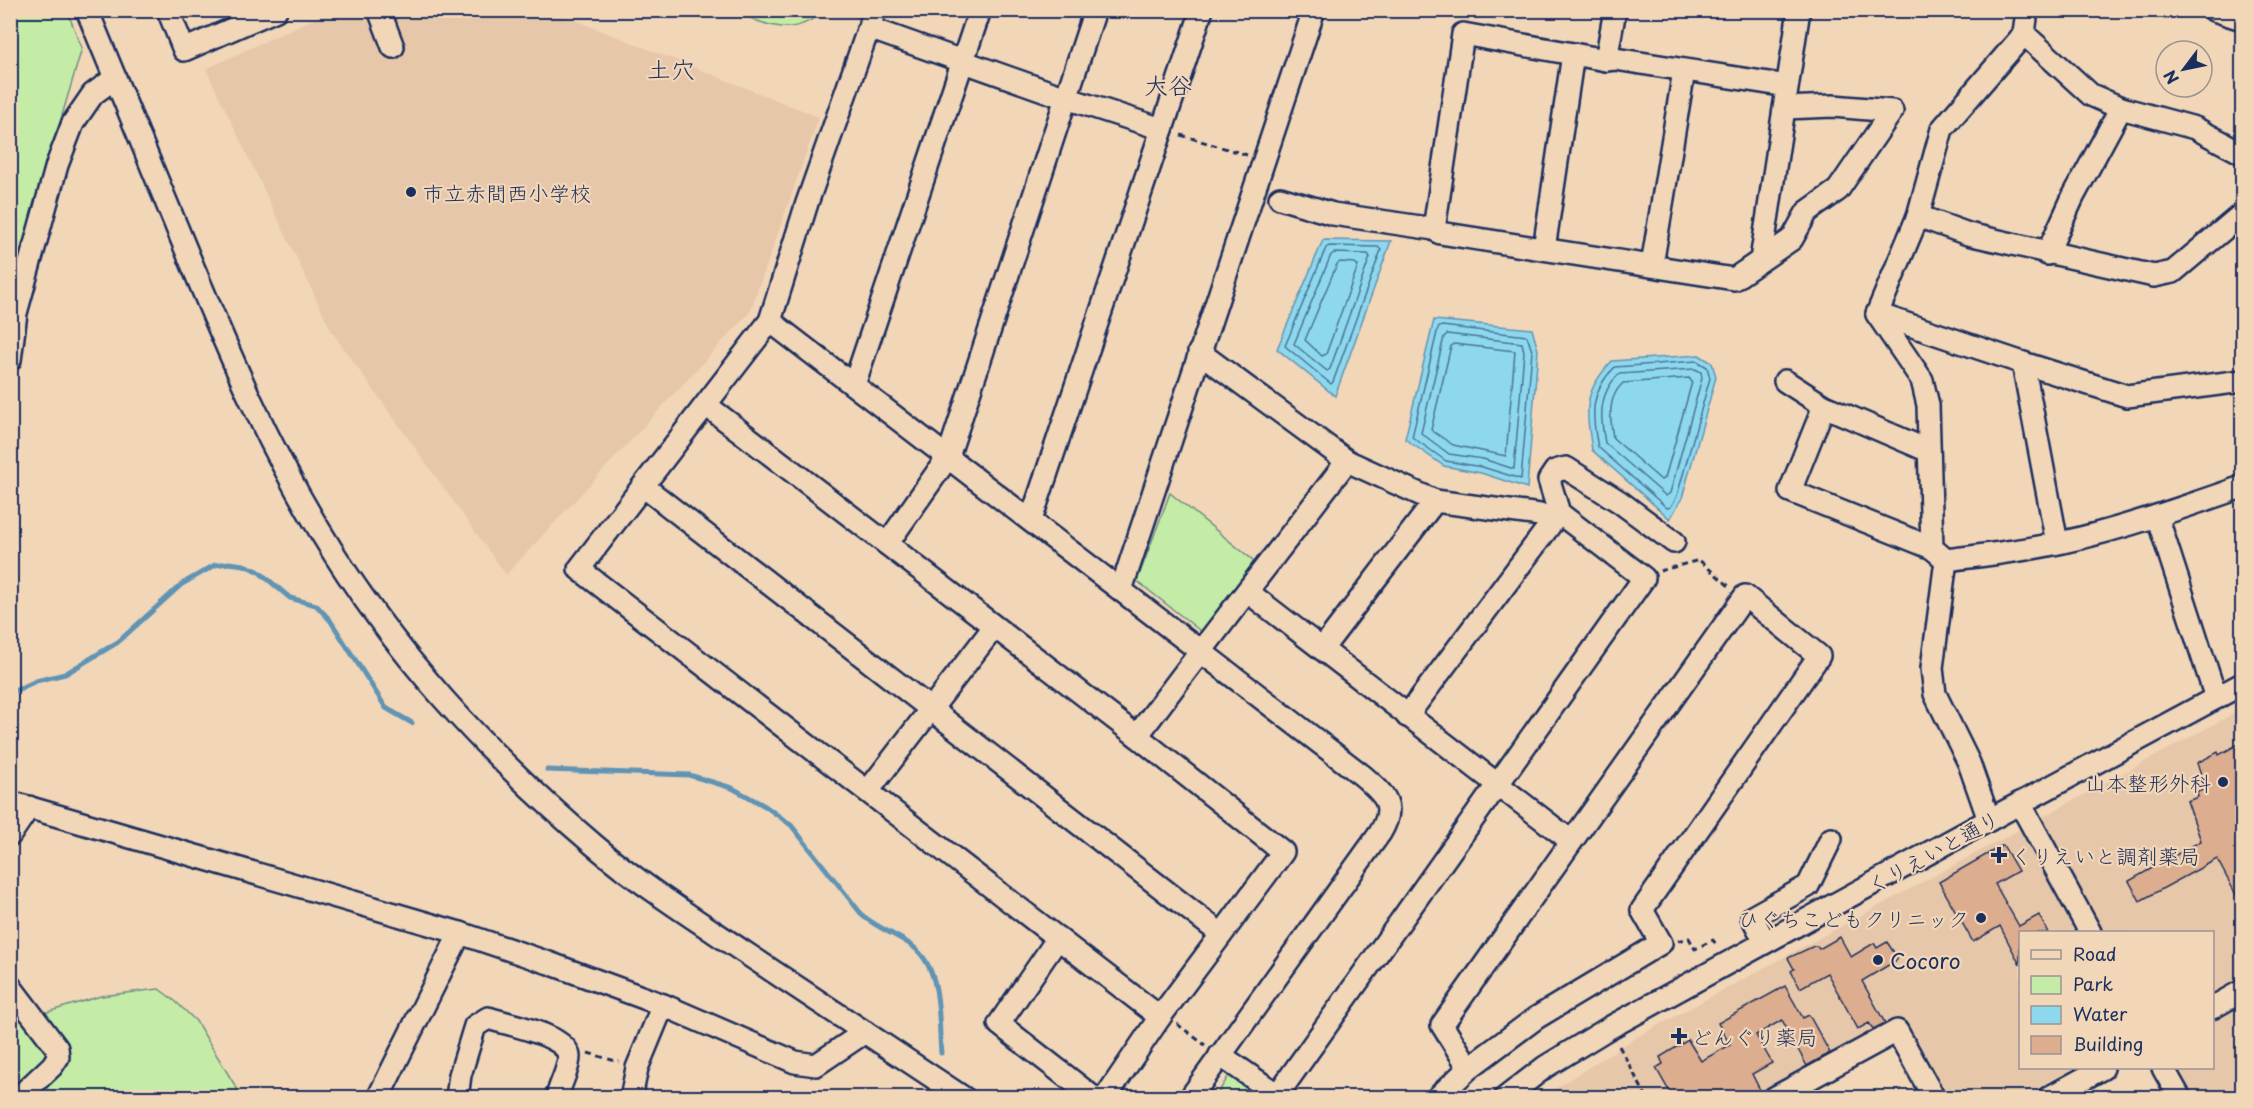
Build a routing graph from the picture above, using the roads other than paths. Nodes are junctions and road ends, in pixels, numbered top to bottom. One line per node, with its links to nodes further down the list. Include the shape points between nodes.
1 (87, 10): 21 (street)
2 (168, 10): 3 (street, via 184,50)
3 (276, 10)
4 (379, 10): 16 (street)
5 (980, 10): 19 (street)
6 (1095, 10): 23 (street)
7 (1202, 10): 26 (street)
8 (1314, 10): 39 (street)
9 (1615, 10): 18 (street)
10 (1799, 10): 22 (street)
11 (2027, 10): 15 (street)
12 (2214, 10): 14 (street)
13 (872, 19): 19 (street); 38 (street)
14 (2242, 20)
15 (2024, 34): 25 (street, via 2091,95); 30 (street, via 1942,129)
16 (393, 47)
17 (1573, 54): 18 (street); 31 (street, via 1463,34); 32 (street)
18 (1606, 60): 20 (street)
19 (963, 61): 23 (street); 44 (street)
20 (1684, 71): 22 (street); 35 (street)
21 (115, 78): 36 (street, via 93,94 73,123); 88 (street, via 271,443 322,534 374,613 435,691 511,770 597,848 652,890)
22 (1787, 86): 24 (street)
23 (1066, 98): 26 (street); 48 (street)
24 (1785, 108): 34 (street); 34 (street, via 1833,106 1892,111 1838,190 1808,212 1792,239)
25 (2121, 108): 27 (street, via 2195,128); 33 (street)
26 (1162, 129): 55 (street)
27 (2242, 153)
28 (1280, 198): 31 (street, via 1333,214)
29 (2242, 214): 33 (street, via 2173,272 2154,276)
30 (1918, 216): 33 (street, via 1968,234); 37 (street)
31 (1434, 229): 32 (street)
32 (1544, 249): 35 (street)
33 (2047, 254)
34 (1761, 260): 35 (street, via 1734,279)
35 (1652, 265)
36 (13, 311): 40 (street)
37 (1877, 314): 41 (street); 47 (street, via 1922,380 1928,405)
38 (770, 321): 44 (street); 45 (street)
39 (1199, 352): 49 (street); 60 (street)
40 (10, 360)
41 (2023, 363): 43 (street, via 2127,396); 57 (street)
42 (1785, 381): 46 (street)
43 (2242, 381)
44 (854, 385): 48 (street)
45 (706, 405): 50 (street); 58 (street)
46 (1824, 406): 47 (street); 59 (street, via 1790,491)
47 (1929, 451): 59 (street)
48 (948, 457): 55 (street); 58 (street)
49 (1347, 460): 52 (street); 61 (street)
50 (643, 486): 67 (street); 71 (street, via 579,569)
51 (2242, 487): 54 (street)
52 (1435, 501): 53 (street); 63 (street)
53 (1557, 515): 56 (street, via 1549,480 1555,471 1566,468); 68 (street); 70 (street, via 1644,578)
54 (2157, 516): 57 (street); 66 (street)
55 (1031, 520): 60 (street)
56 (1674, 542)
57 (2057, 543): 59 (street)
58 (887, 544): 62 (street)
59 (1939, 554): 74 (street, via 1932,668 1935,694 1969,763)
60 (1121, 590): 64 (street)
61 (1248, 592): 63 (street); 64 (street)
62 (994, 627): 67 (street); 69 (street)
63 (1322, 649): 68 (street)
64 (1200, 651): 69 (street); 89 (street, via 1363,776 1382,792 1389,805 1380,833)
65 (2242, 684): 66 (street, くりえいと通り)
66 (2216, 698): 72 (street, くりえいと通り)
67 (931, 709): 71 (street); 80 (street)
68 (1407, 716): 70 (street)
69 (1137, 736): 80 (street, via 1283,852)
70 (1498, 786): 77 (street); 93 (street)
71 (868, 791): 81 (street)
72 (2020, 803): 74 (street, くりえいと通り); 78 (street)
73 (20, 804): 75 (street); 79 (street)
74 (1989, 820): 82 (street, くりえいと通り)
75 (10, 835)
76 (1831, 839): 82 (street, via 1808,886 1752,917)
77 (1571, 841): 90 (street, via 1442,1024); 90 (street, via 1745,596 1819,656 1642,910 1661,942 1536,1018)
78 (2089, 931)
79 (460, 933): 85 (street); 96 (street)
80 (1221, 934): 87 (street)
81 (1058, 938): 87 (street); 101 (street, via 999,1024)
82 (1765, 942): 105 (street, くりえいと通り, via 1545,1066)
83 (10, 986): 95 (street, via 57,1048 58,1057)
84 (2242, 991): 86 (street)
85 (663, 1005): 88 (street, via 795,1062 816,1065); 99 (street, via 637,1068)
86 (2214, 1007)
87 (1162, 1016): 102 (street)
88 (865, 1032): 100 (street)
89 (1220, 1055): 93 (street); 103 (street)
90 (1469, 1068): 104 (street)
91 (2101, 1069): 94 (street)
92 (2164, 1069): 108 (street)
93 (1280, 1096)
94 (2050, 1097)
95 (18, 1098)
96 (378, 1098)
97 (457, 1098): 98 (street, via 475,1026 488,1018 555,1039 566,1047 569,1058)
98 (557, 1098)
99 (631, 1098)
100 (964, 1098)
101 (1094, 1098)
102 (1106, 1098)
103 (1190, 1098)
104 (1437, 1098)
105 (1505, 1098)
106 (1774, 1098): 107 (street, via 1897,1031)
107 (1934, 1098)
108 (2180, 1098)

